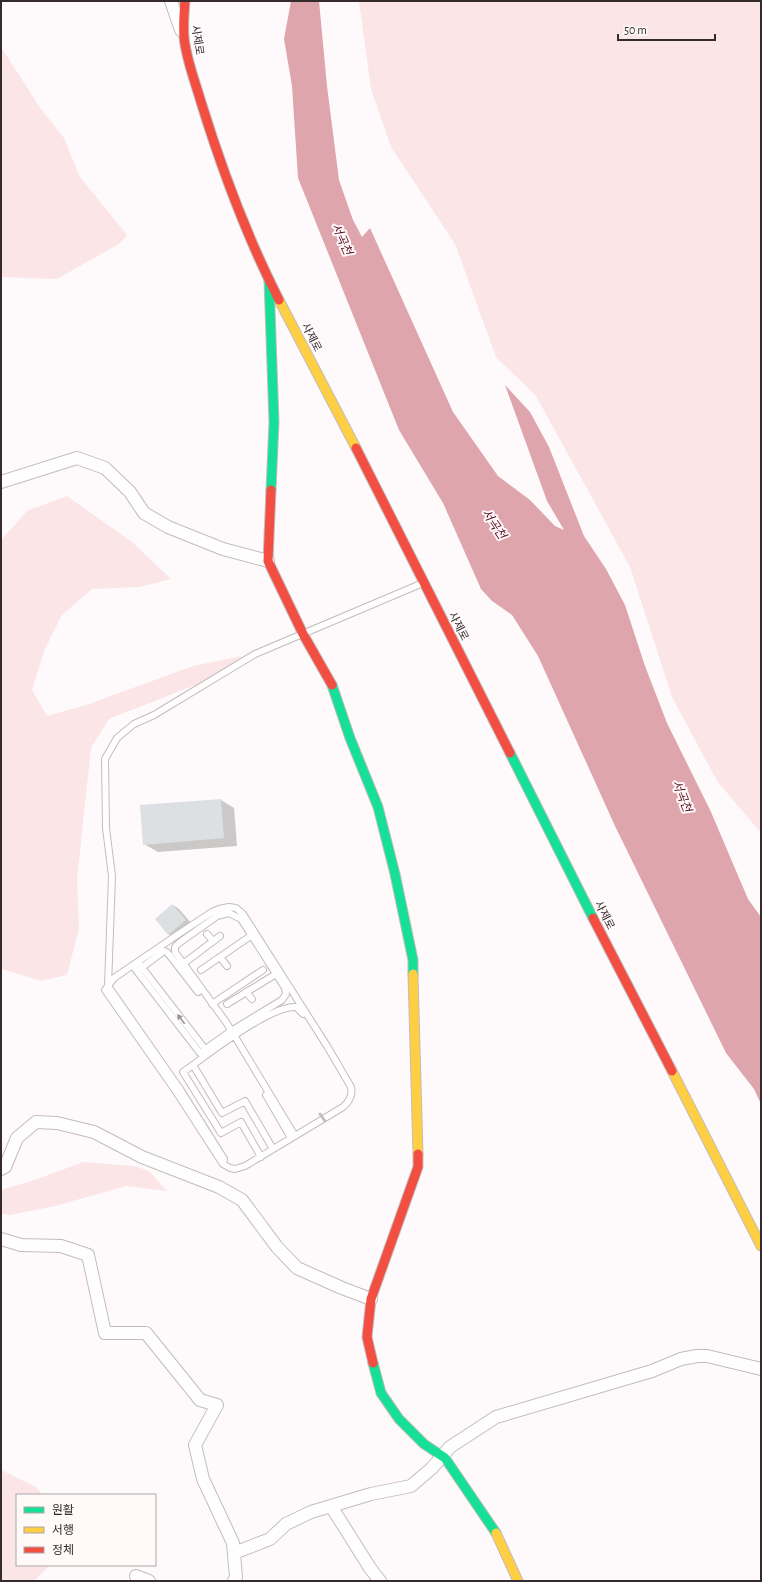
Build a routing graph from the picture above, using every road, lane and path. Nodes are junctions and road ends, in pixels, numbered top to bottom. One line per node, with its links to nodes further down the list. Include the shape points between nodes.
1 (171, 1): 3 (street)
2 (185, 1): 3 (street, 사제로)
3 (184, 39): 4 (street, 사제로, via 224,172)
4 (269, 280): 6 (street, via 274,422); 7 (street, 사제로)
5 (1, 482): 6 (street, via 77,458 105,468 130,492 144,513 168,526 223,549)
6 (268, 561): 8 (street)
7 (424, 583): 8 (lane); 34 (street, 사제로)
8 (303, 634): 22 (lane, via 255,654 154,715 134,724 116,738 104,759 106,828 112,876); 35 (street, via 333,687 378,807 414,960 418,1167)
9 (207, 934): 12 (lane)
10 (252, 935): 13 (lane); 14 (lane, via 238,916 222,914 176,945 175,952); 20 (lane)
11 (220, 936): 12 (lane)
12 (213, 941): 14 (lane)
13 (220, 957): 15 (lane); 17 (lane)
14 (183, 964): 25 (lane)
15 (226, 966)
16 (137, 967): 22 (lane, via 114,978); 27 (lane, one-way to 16, via 205,1049); 27 (lane, via 164,951 167,952); 29 (lane, via 180,933 219,909 236,908 243,914 327,1046 352,1091 346,1104)
17 (201, 970)
18 (263, 970): 21 (lane)
19 (246, 973): 21 (lane)
20 (276, 974): 23 (lane); 27 (lane, via 285,988 286,994 282,1000)
21 (251, 978): 25 (lane)
22 (107, 988): 31 (lane, via 223,1164 230,1168 239,1168)
23 (246, 992): 24 (lane); 26 (lane)
24 (252, 999)
25 (212, 1004): 27 (lane)
26 (227, 1004)
27 (231, 1034): 28 (lane); 29 (lane); 29 (lane, via 284,1008 296,1007 302,1012 349,1090 348,1098 340,1106)
28 (193, 1065): 30 (lane, via 222,1113 245,1101); 31 (lane, via 184,1072 220,1133 241,1122)
29 (292, 1136): 30 (lane)
30 (273, 1149): 31 (lane)
31 (261, 1157)
32 (1, 1169): 35 (street, via 5,1167 17,1138 36,1122 57,1123 94,1132 142,1157 219,1187 242,1200 277,1247 297,1268)
33 (1, 1238): 39 (street, via 21,1245 61,1246 88,1255 105,1333 146,1333 200,1400 217,1405 195,1445 203,1479 233,1543)
34 (761, 1246)
35 (371, 1299): 37 (street, via 367,1336 381,1393 399,1419 424,1444)
36 (761, 1369): 37 (street, via 707,1356 681,1359 652,1371 496,1417 450,1447)
37 (442, 1456): 38 (street, via 411,1486); 44 (street, via 494,1529)
38 (331, 1506): 39 (street, via 286,1524 270,1538); 43 (street)
39 (234, 1553): 42 (street)
40 (136, 1576): 41 (street)
41 (149, 1581)
42 (234, 1581)
43 (380, 1581)
44 (518, 1581)

